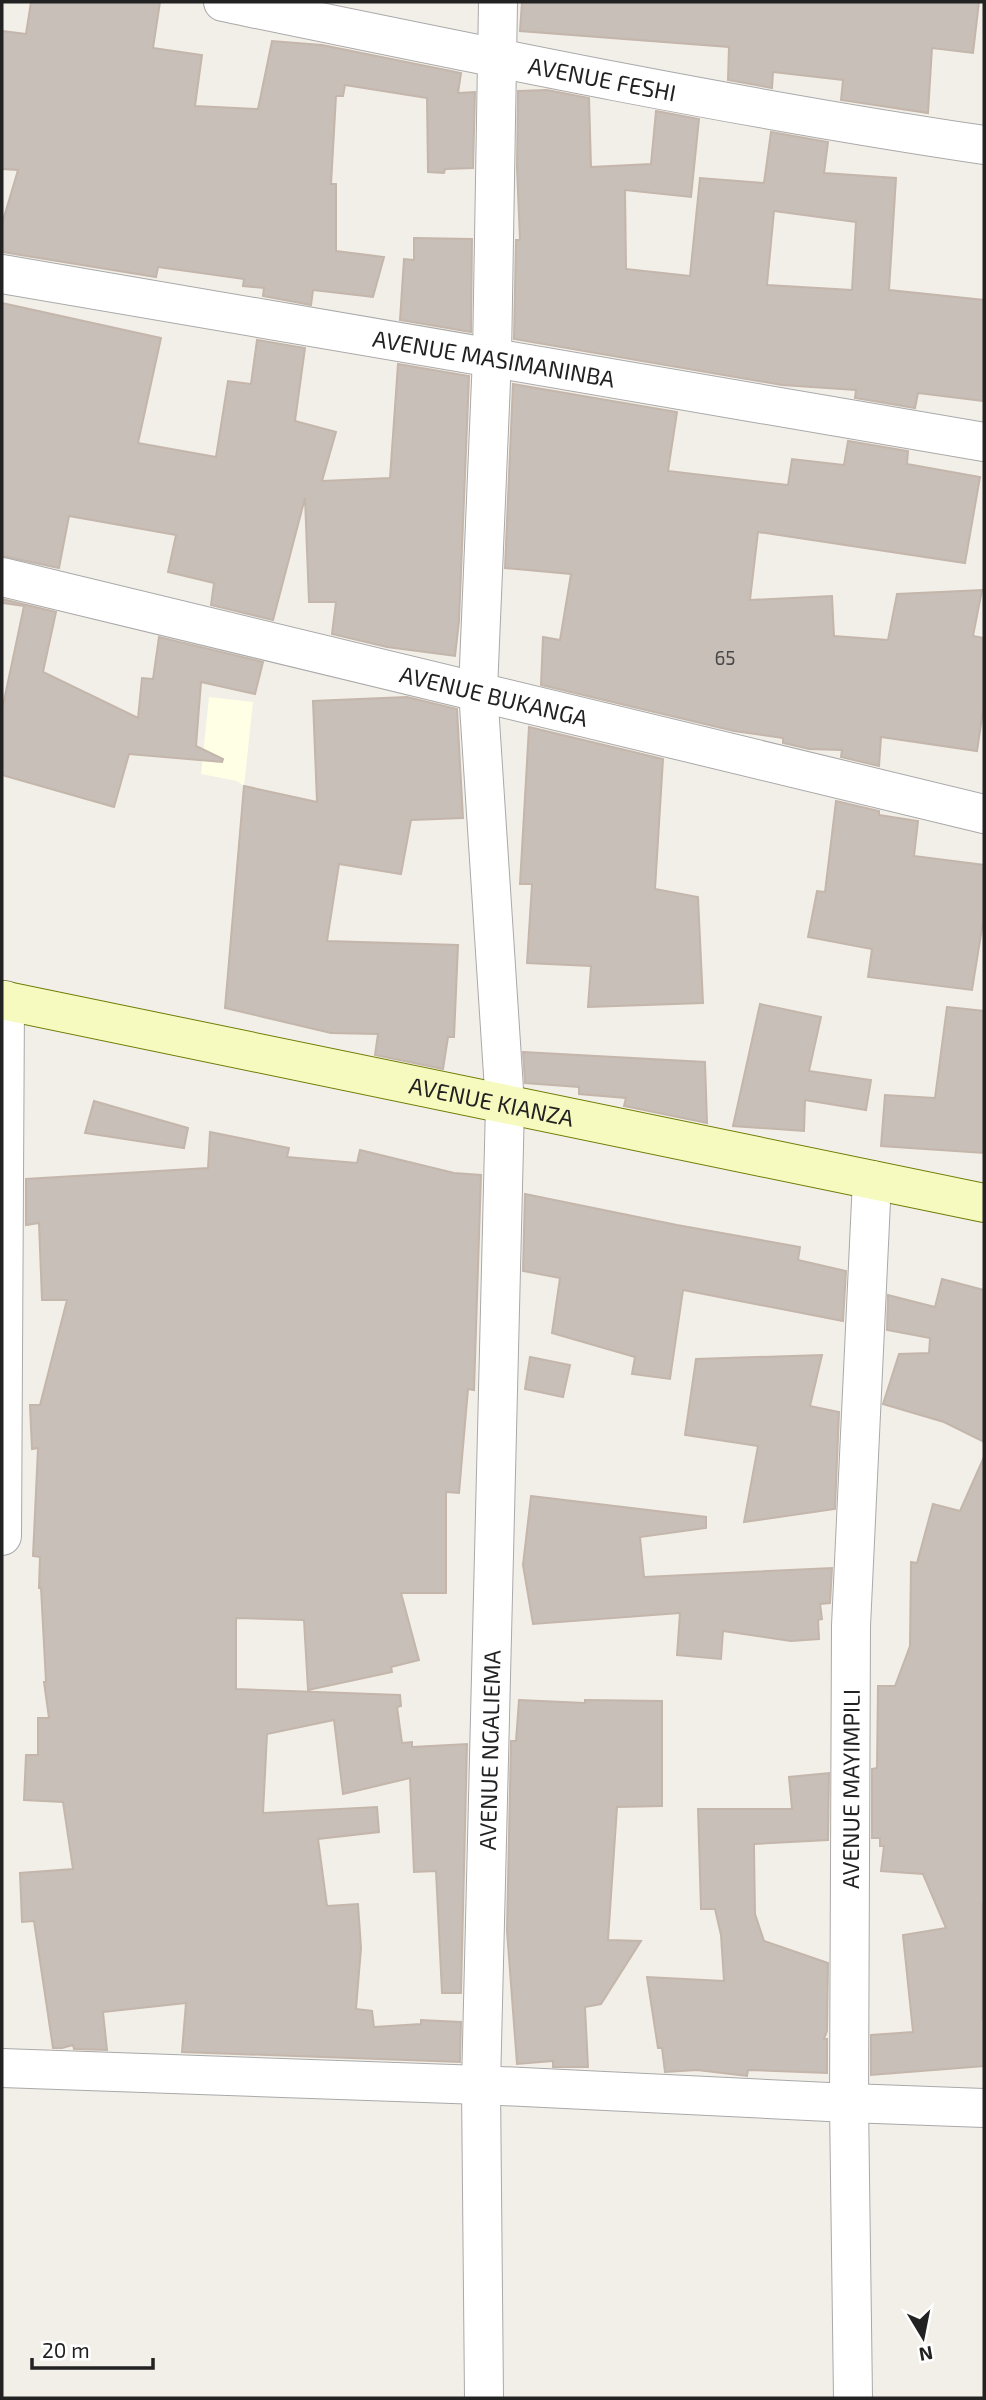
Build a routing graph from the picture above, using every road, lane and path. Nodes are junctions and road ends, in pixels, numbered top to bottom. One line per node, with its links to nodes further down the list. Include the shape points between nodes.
1 (223, 2): 3 (street, AVENUE FESHI)
2 (498, 2): 3 (street, AVENUE NGALIEMA)
3 (498, 58): 4 (street, AVENUE FESHI); 6 (street, AVENUE NGALIEMA)
4 (984, 145)
5 (2, 274): 6 (street, AVENUE MASIMANINBA)
6 (492, 356): 7 (street, AVENUE MASIMANINBA); 9 (street, AVENUE NGALIEMA)
7 (984, 442)
8 (2, 577): 9 (street, AVENUE BUKANGA)
9 (478, 690): 10 (street, AVENUE BUKANGA); 12 (street, AVENUE NGALIEMA)
10 (984, 814)
11 (3, 1000): 12 (street, AVENUE KIANZA); 15 (street)
12 (505, 1105): 13 (street, AVENUE KIANZA); 17 (street, AVENUE NGALIEMA)
13 (872, 1180): 14 (street, AVENUE KIANZA); 18 (street, AVENUE MAYIMPILI, via 851,1626)
14 (984, 1203)
15 (2, 1536)
16 (2, 2068): 17 (street)
17 (481, 2085): 18 (street); 20 (street, AVENUE NGALIEMA)
18 (849, 2104): 19 (street); 21 (street, AVENUE MAYIMPILI)
19 (984, 2108)
20 (484, 2398)
21 (853, 2398)

